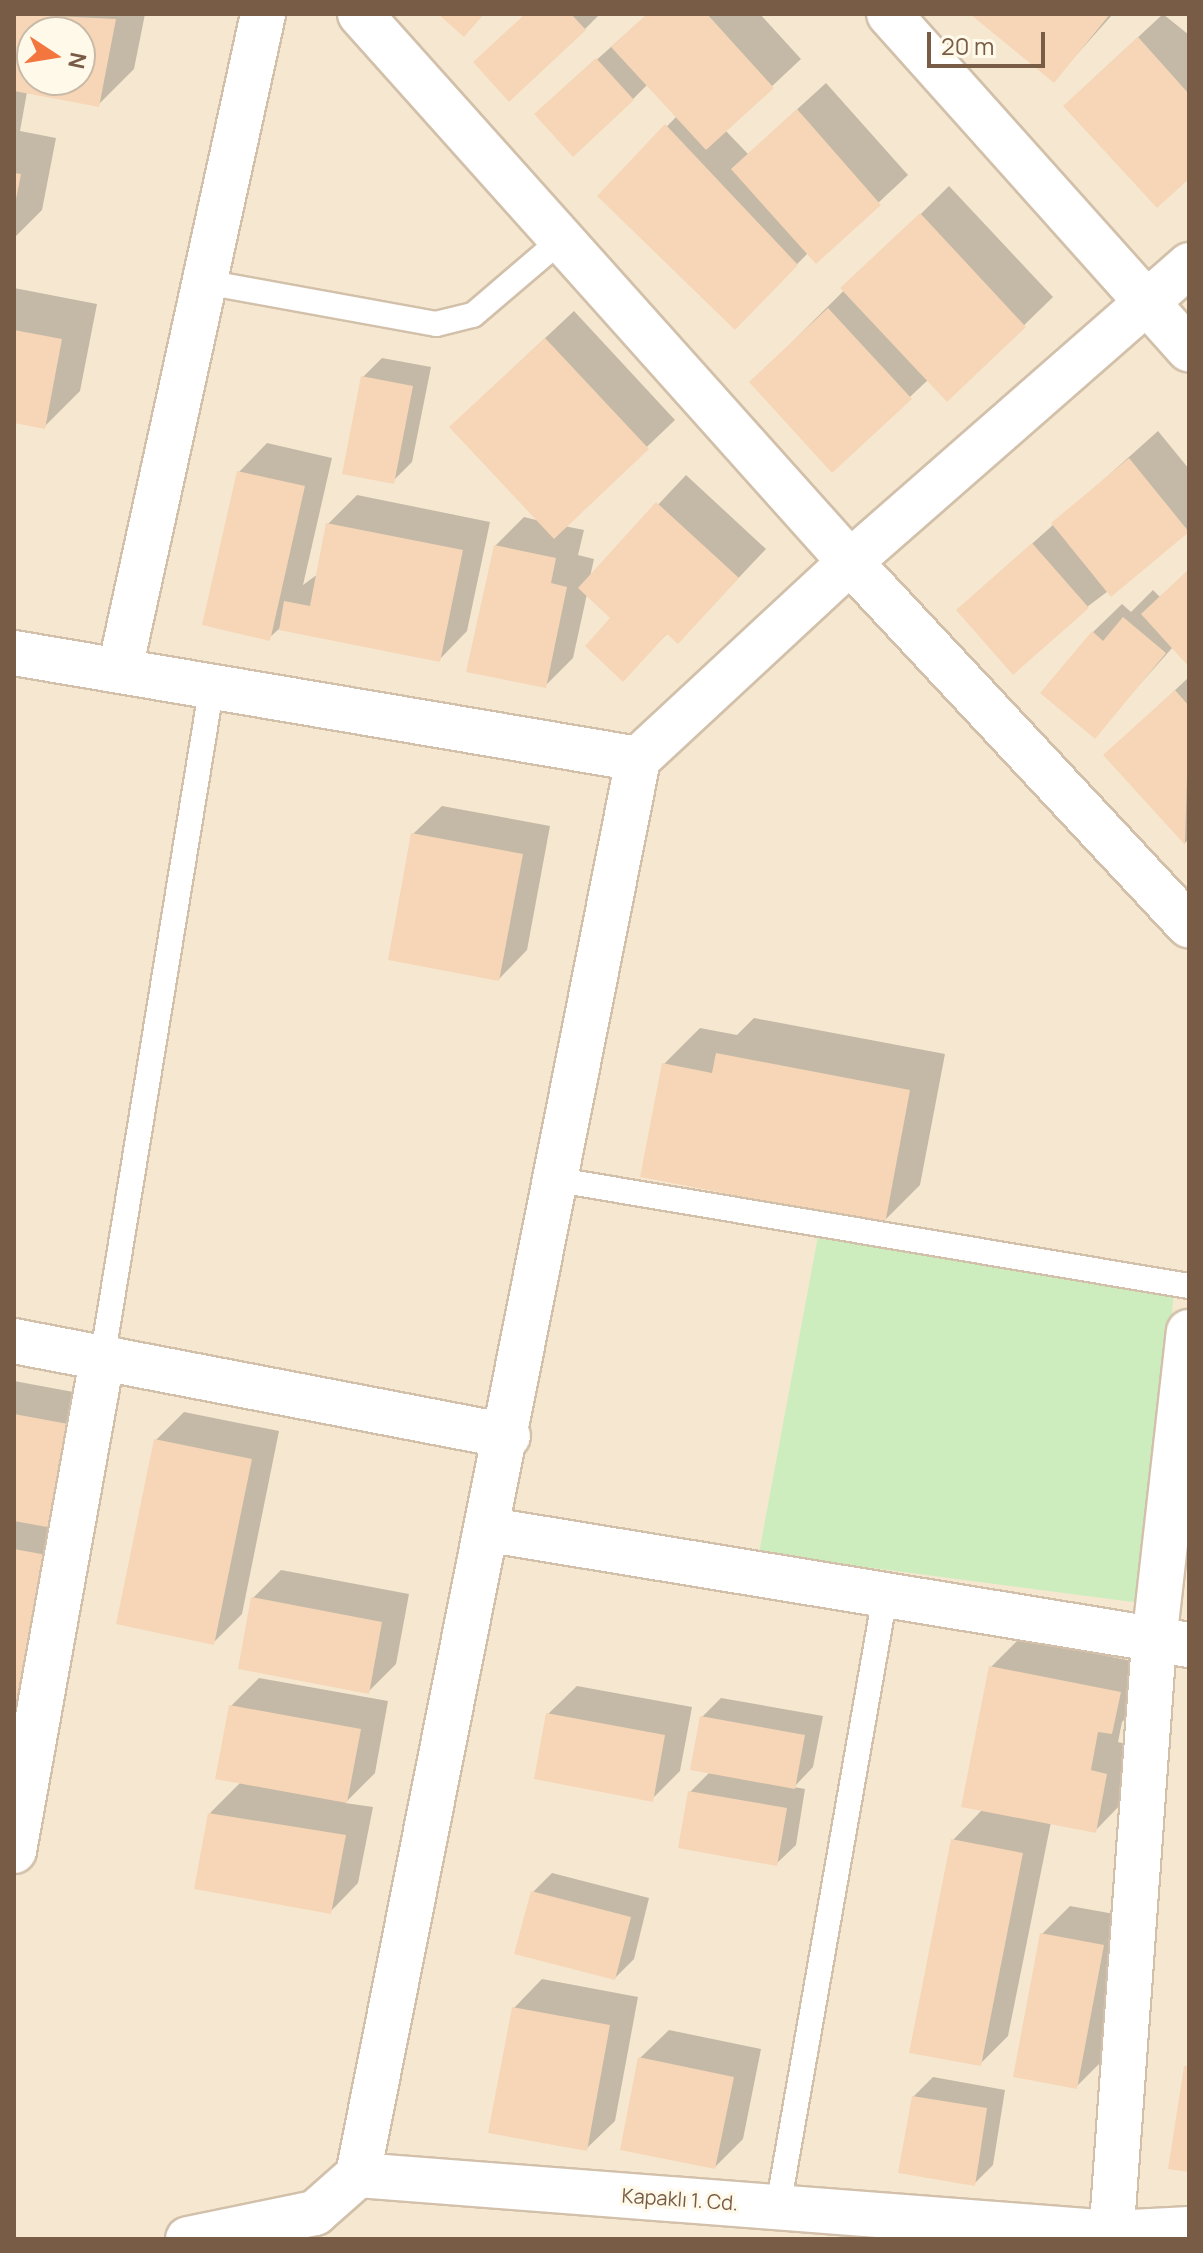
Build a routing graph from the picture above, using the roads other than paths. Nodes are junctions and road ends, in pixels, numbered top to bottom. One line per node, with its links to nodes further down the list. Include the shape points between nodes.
1 (263, 14): 6 (street)
2 (360, 14): 4 (street)
3 (889, 14): 7 (street)
4 (562, 239): 6 (lane, via 473,315 436,324); 9 (street)
5 (1189, 265): 7 (street)
6 (205, 282): 11 (street)
7 (1148, 304): 8 (street); 9 (street)
8 (1189, 350)
9 (850, 562): 13 (street); 14 (street)
10 (14, 653): 11 (street)
11 (120, 669): 12 (street)
12 (212, 685): 13 (street); 19 (lane)
13 (638, 759): 15 (street)
14 (1189, 925)
15 (558, 1180): 16 (lane); 20 (street)
16 (1189, 1286)
17 (1189, 1332): 23 (street)
18 (14, 1341): 19 (street)
19 (103, 1354): 20 (street); 24 (street)
20 (508, 1436): 21 (street)
21 (490, 1530): 22 (street); 25 (street)
22 (885, 1596): 23 (street); 26 (lane)
23 (1171, 1644): 29 (street)
24 (14, 1851)
25 (358, 2175): 26 (street, Kapaklı 1. Cd.); 27 (street)
26 (778, 2207): 29 (street, Kapaklı 1. Cd.)
27 (314, 2226): 30 (street)
28 (1189, 2229): 29 (street, Kapaklı 1. Cd.)
29 (1112, 2236)
30 (188, 2239)

